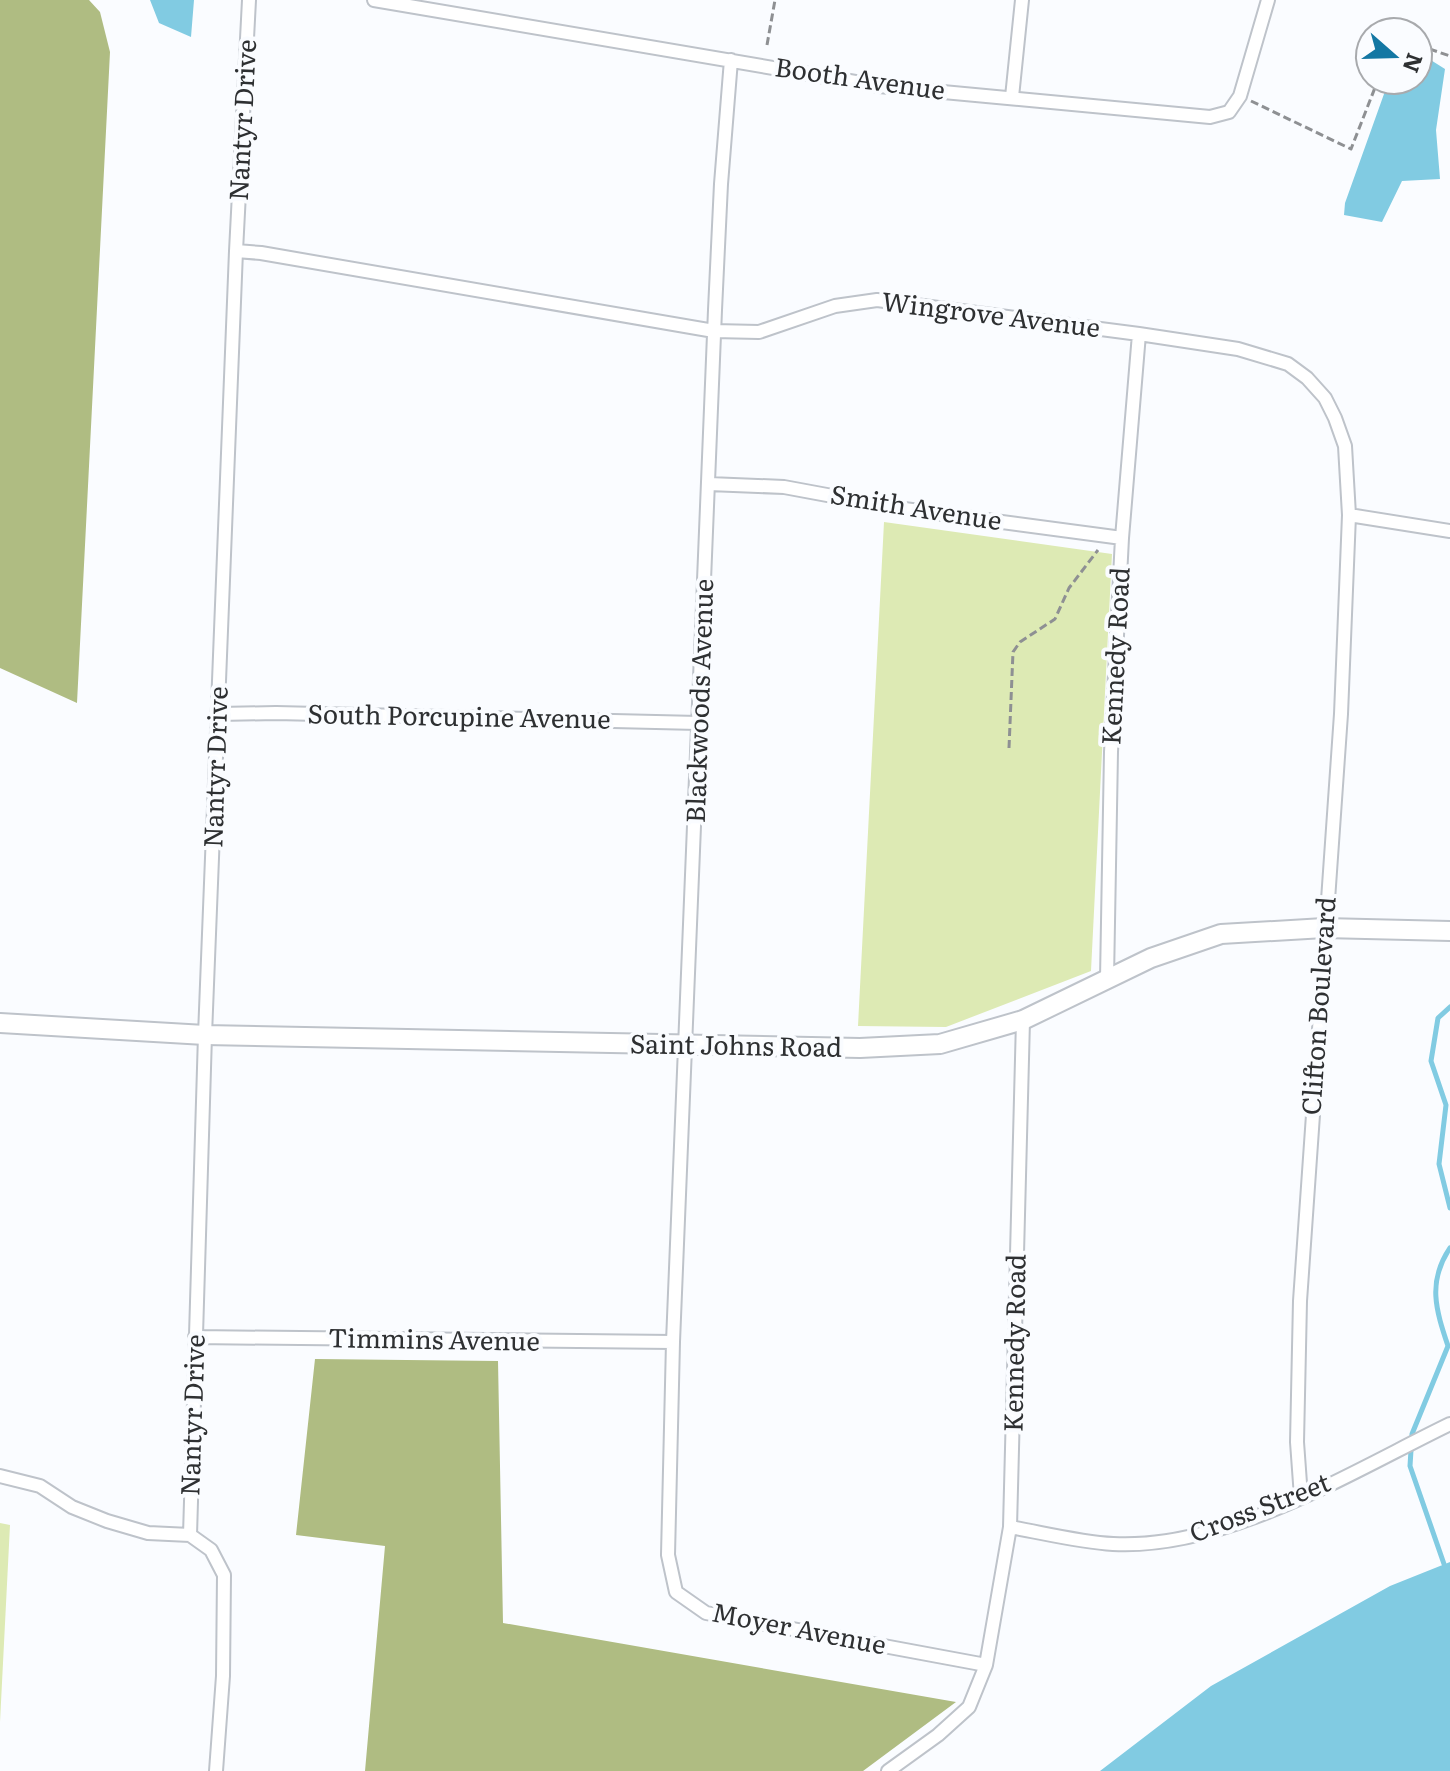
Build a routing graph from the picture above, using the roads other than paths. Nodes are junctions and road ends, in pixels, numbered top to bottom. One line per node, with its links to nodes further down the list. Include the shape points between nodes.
1 (249, 0): 8 (street, Nantyr Drive)
2 (374, 0): 5 (street, Booth Avenue)
3 (1022, 0): 7 (street)
4 (1268, 0): 7 (street, Booth Avenue, via 1240,96 1229,112 1210,117)
5 (453, 6): 6 (street, Booth Avenue)
6 (731, 60): 7 (street, Booth Avenue, via 879,86); 9 (street, Blackwoods Avenue)
7 (1012, 97)
8 (236, 251): 9 (street, Wingrove Avenue); 15 (street, Nantyr Drive)
9 (714, 331): 10 (street, Wingrove Avenue, via 759,332 835,306 877,300); 11 (street, Blackwoods Avenue)
10 (1139, 334): 12 (street, Wingrove Avenue, via 1264,355 1307,378 1325,398 1345,446); 14 (street, Kennedy Road)
11 (709, 484): 14 (street, Smith Avenue, via 784,487); 16 (street, Blackwoods Avenue)
12 (1349, 515): 13 (street); 17 (street, Clifton Boulevard, via 1341,714)
13 (1450, 531)
14 (1122, 538): 19 (street, Kennedy Road)
15 (219, 714): 16 (street, South Porcupine Avenue); 22 (street, Nantyr Drive)
16 (698, 723): 23 (street, Blackwoods Avenue)
17 (1324, 928): 18 (street, Saint Johns Road); 19 (street, Saint Johns Road, via 1221,934); 28 (street, Clifton Boulevard, via 1300,1301)
18 (1450, 931)
19 (1107, 979): 20 (street, Saint Johns Road)
20 (1023, 1020): 23 (street, Saint Johns Road, via 940,1044); 29 (street, Kennedy Road)
21 (0, 1023): 22 (street, Saint Johns Road)
22 (205, 1035): 23 (street, Saint Johns Road); 24 (street, Nantyr Drive)
23 (686, 1045): 25 (street, Blackwoods Avenue)
24 (195, 1337): 25 (street, Timmins Avenue); 30 (street, Nantyr Drive)
25 (673, 1342): 31 (street, Moyer Avenue, via 668,1555 676,1592 706,1613)
26 (1450, 1424): 28 (street, Cross Street)
27 (0, 1476): 30 (street, via 40,1486 107,1521 148,1533)
28 (1301, 1497): 29 (street, Cross Street, via 1220,1529 1167,1542 1113,1544)
29 (1010, 1527): 31 (street, Kennedy Road)
30 (190, 1535): 32 (street, via 211,1550 224,1575)
31 (986, 1665): 33 (street, Kennedy Road, via 969,1707)
32 (216, 1771)
33 (888, 1771)

